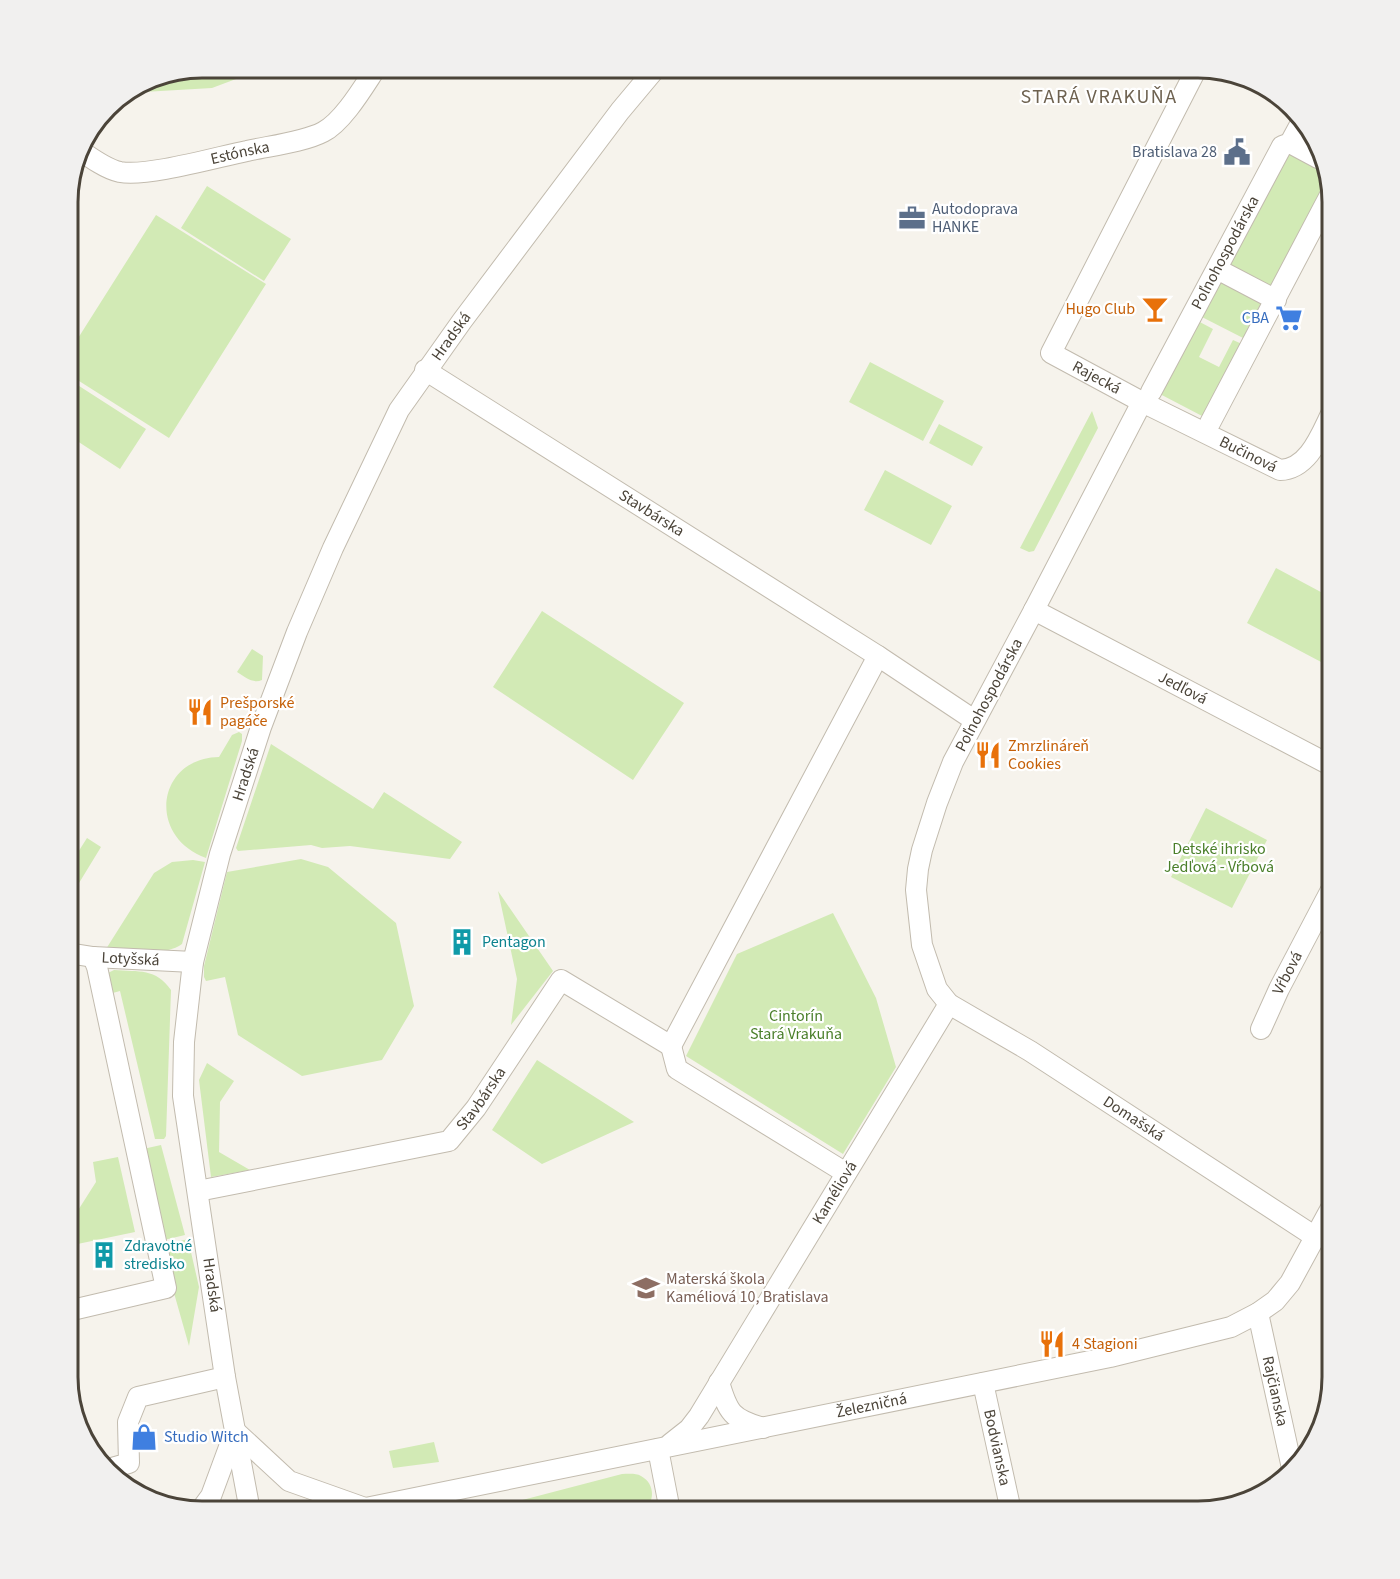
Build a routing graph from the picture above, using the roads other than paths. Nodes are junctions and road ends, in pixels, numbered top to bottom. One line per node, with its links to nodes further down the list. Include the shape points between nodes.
1 (369, 78): 6 (street, Estónska, via 324,132 292,141 136,172 119,172)
2 (648, 78): 11 (street, Hradská)
3 (1192, 78): 12 (street, Rajecká, via 1051,353)
4 (1297, 129): 5 (street, Poľnohospodárska)
5 (1290, 143): 7 (street); 9 (street, Poľnohospodárska, via 1282,146)
6 (87, 154)
7 (1313, 156)
8 (1322, 211): 10 (street)
9 (1217, 269): 10 (street); 12 (street, Poľnohospodárska)
10 (1276, 300): 13 (street)
11 (425, 370): 16 (street, Stavbárska); 22 (street, Hradská, via 389,428 297,632 227,832)
12 (1146, 397): 14 (street, Bučinová, via 1280,470 1303,460); 15 (street, Poľnohospodárska)
13 (1210, 423)
14 (1322, 430)
15 (1034, 610): 17 (street, Poľnohospodárska); 18 (street, Jedľová)
16 (878, 656): 17 (street, Stavbárska); 25 (street)
17 (974, 720): 23 (street, Poľnohospodárska, via 937,803 922,850 916,890 922,945 937,989)
18 (1322, 761)
19 (1322, 907): 24 (street, Vŕbová)
20 (78, 955): 21 (street, Lotyšská)
21 (93, 957): 22 (street, Lotyšská); 30 (street, via 166,1288)
22 (193, 963): 27 (street, Hradská, via 187,998 183,1085)
23 (948, 1004): 26 (street, Kaméliová); 29 (street, Domašská, via 1030,1051)
24 (1261, 1029)
25 (671, 1046): 26 (street, via 677,1069); 27 (street, Stavbárska, via 561,980 476,1108 449,1141)
26 (846, 1173): 33 (street, Kaméliová)
27 (198, 1191): 32 (street, Hradská)
28 (1322, 1228): 29 (street, Železničná)
29 (1317, 1239): 31 (street, Železničná, via 1290,1283)
30 (78, 1309)
31 (1258, 1313): 34 (street, Železničná, via 1231,1327); 38 (street, Rajčianska)
32 (225, 1377): 36 (street, Hradská); 39 (street, via 138,1397 128,1422 129,1463)
33 (719, 1382): 35 (street, via 730,1412 744,1423); 37 (street, Kaméliová, via 693,1425)
34 (983, 1383): 35 (street, Železničná); 45 (street, Bodvianska)
35 (763, 1428): 37 (street, Železničná)
36 (236, 1431): 40 (street); 41 (street, Hradská); 42 (street, via 289,1481)
37 (661, 1449): 43 (street, Železničná); 44 (street)
38 (1290, 1460)
39 (116, 1467)
40 (207, 1501)
41 (248, 1501)
42 (337, 1501)
43 (404, 1501)
44 (668, 1501)
45 (1009, 1501)

